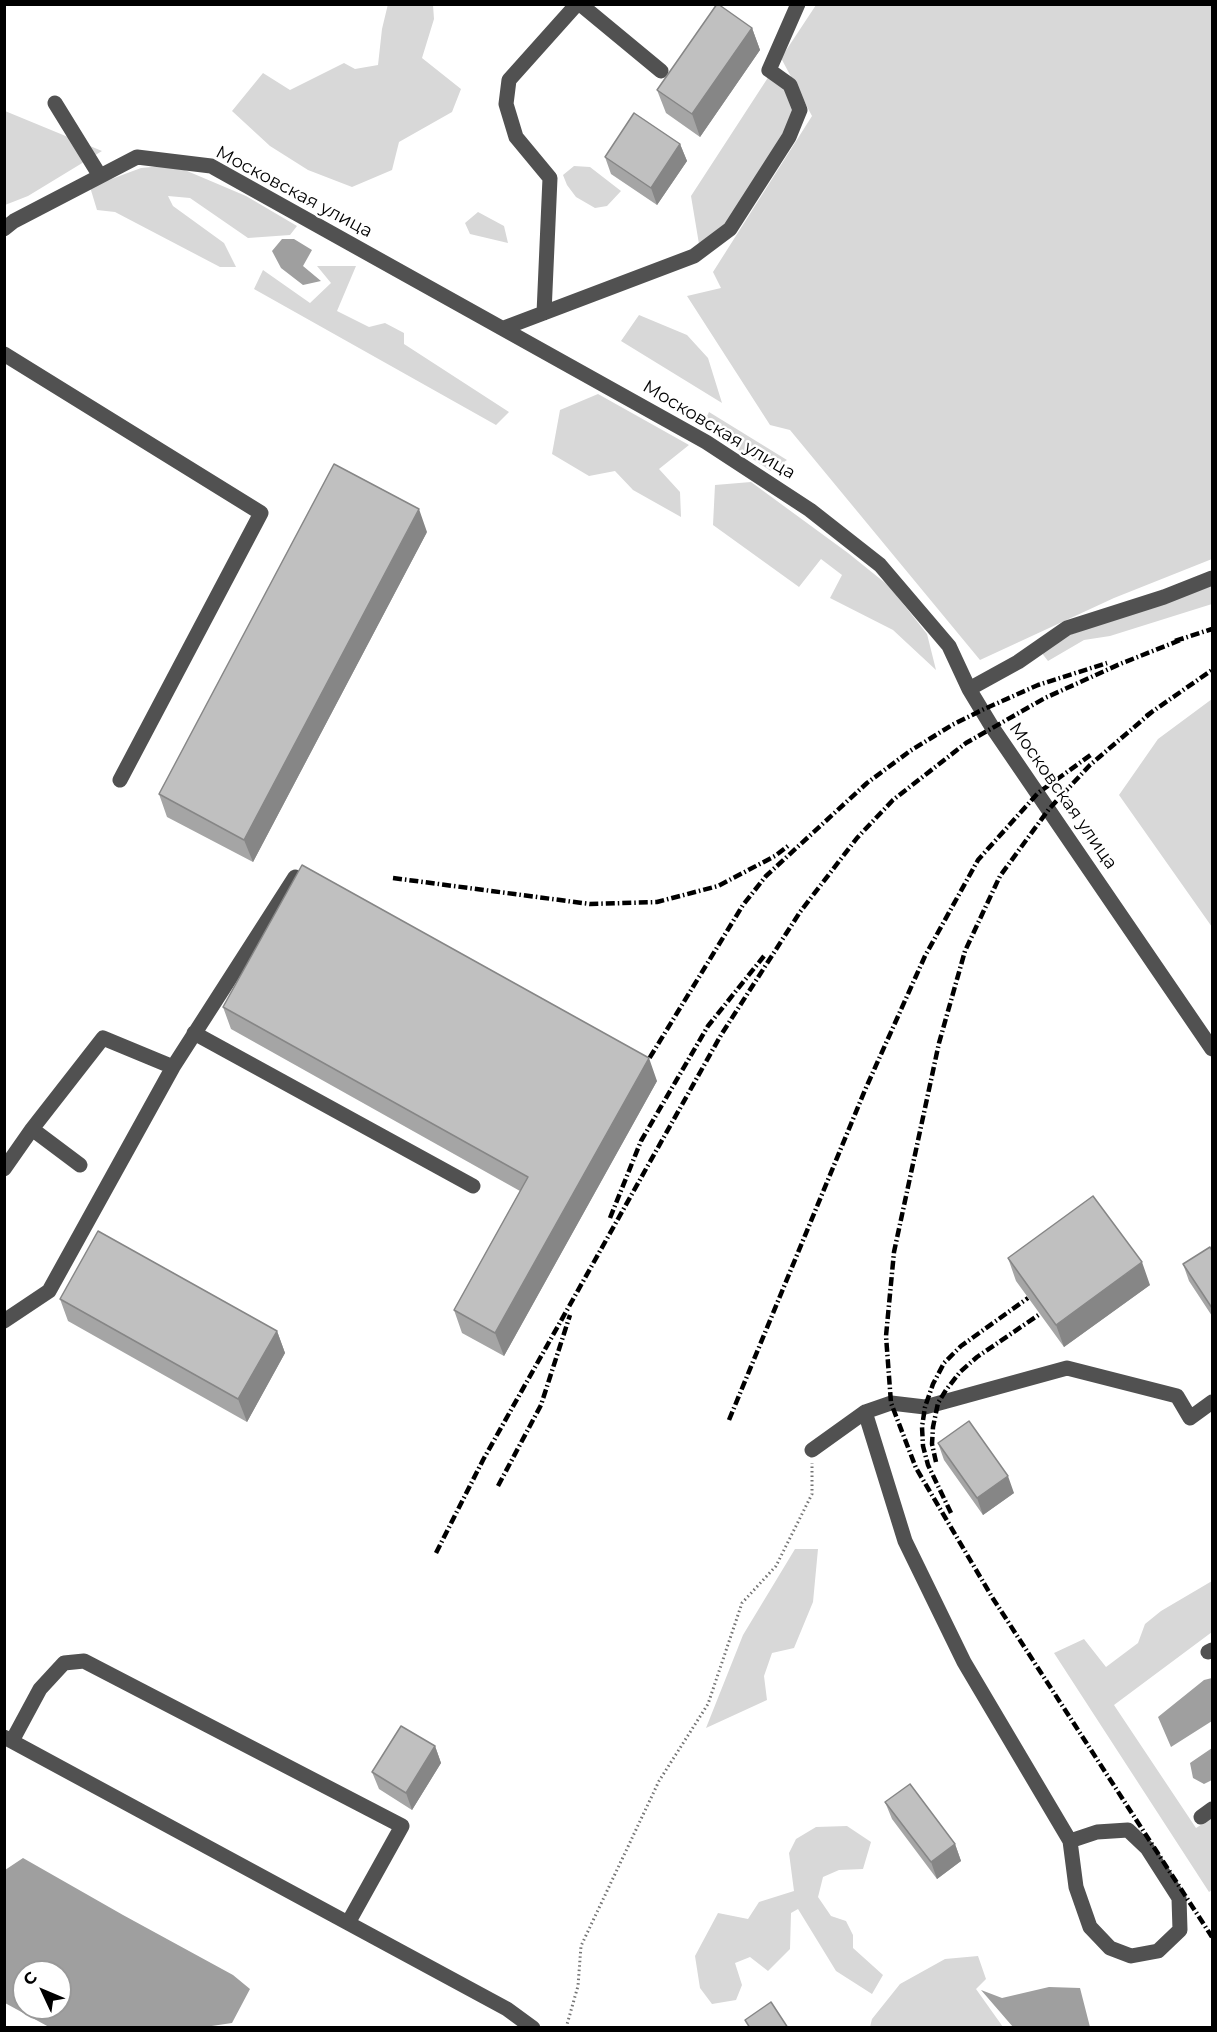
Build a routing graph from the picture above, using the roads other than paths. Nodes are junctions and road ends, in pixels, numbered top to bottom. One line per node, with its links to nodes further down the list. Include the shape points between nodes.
1 (579, 4): 3 (street); 7 (street, via 509,80 506,104 516,137 550,178)
2 (798, 4): 7 (street, via 769,70 790,85 800,110 789,137 730,229 694,256)
3 (661, 70)
4 (55, 103): 5 (street)
5 (100, 176): 6 (street, Московская улица); 8 (street, Московская улица, via 137,157 211,165)
6 (4, 229)
7 (544, 313): 8 (street)
8 (504, 328): 11 (street, Московская улица, via 706,442 810,510 880,565 949,646)
9 (4, 354): 12 (street, via 261,513)
10 (1212, 578): 11 (street, via 1067,628)
11 (969, 689): 15 (street, Московская улица)
12 (120, 780)
13 (295, 877): 14 (street)
14 (194, 1033): 16 (street); 20 (street)
15 (1212, 1049)
16 (173, 1066): 17 (street, via 103,1038); 21 (street, via 49,1291)
17 (32, 1129): 18 (street); 19 (street)
18 (81, 1165)
19 (4, 1169)
20 (473, 1186)
21 (4, 1321)
22 (1212, 1402): 23 (street, via 1190,1418 1177,1396 1067,1368 924,1407 891,1403)
23 (865, 1412): 24 (street); 26 (street, via 910,1551 964,1662)
24 (813, 1450)
25 (8, 1739): 27 (street); 27 (street, via 40,1689 64,1663 84,1661 402,1826)
26 (1070, 1841): 26 (street, via 1076,1887 1090,1927 1110,1948 1131,1956 1158,1951 1180,1930 1179,1898 1147,1848 1128,1830 1097,1832)
27 (348, 1923): 28 (street, via 507,2009)
28 (533, 2028)

